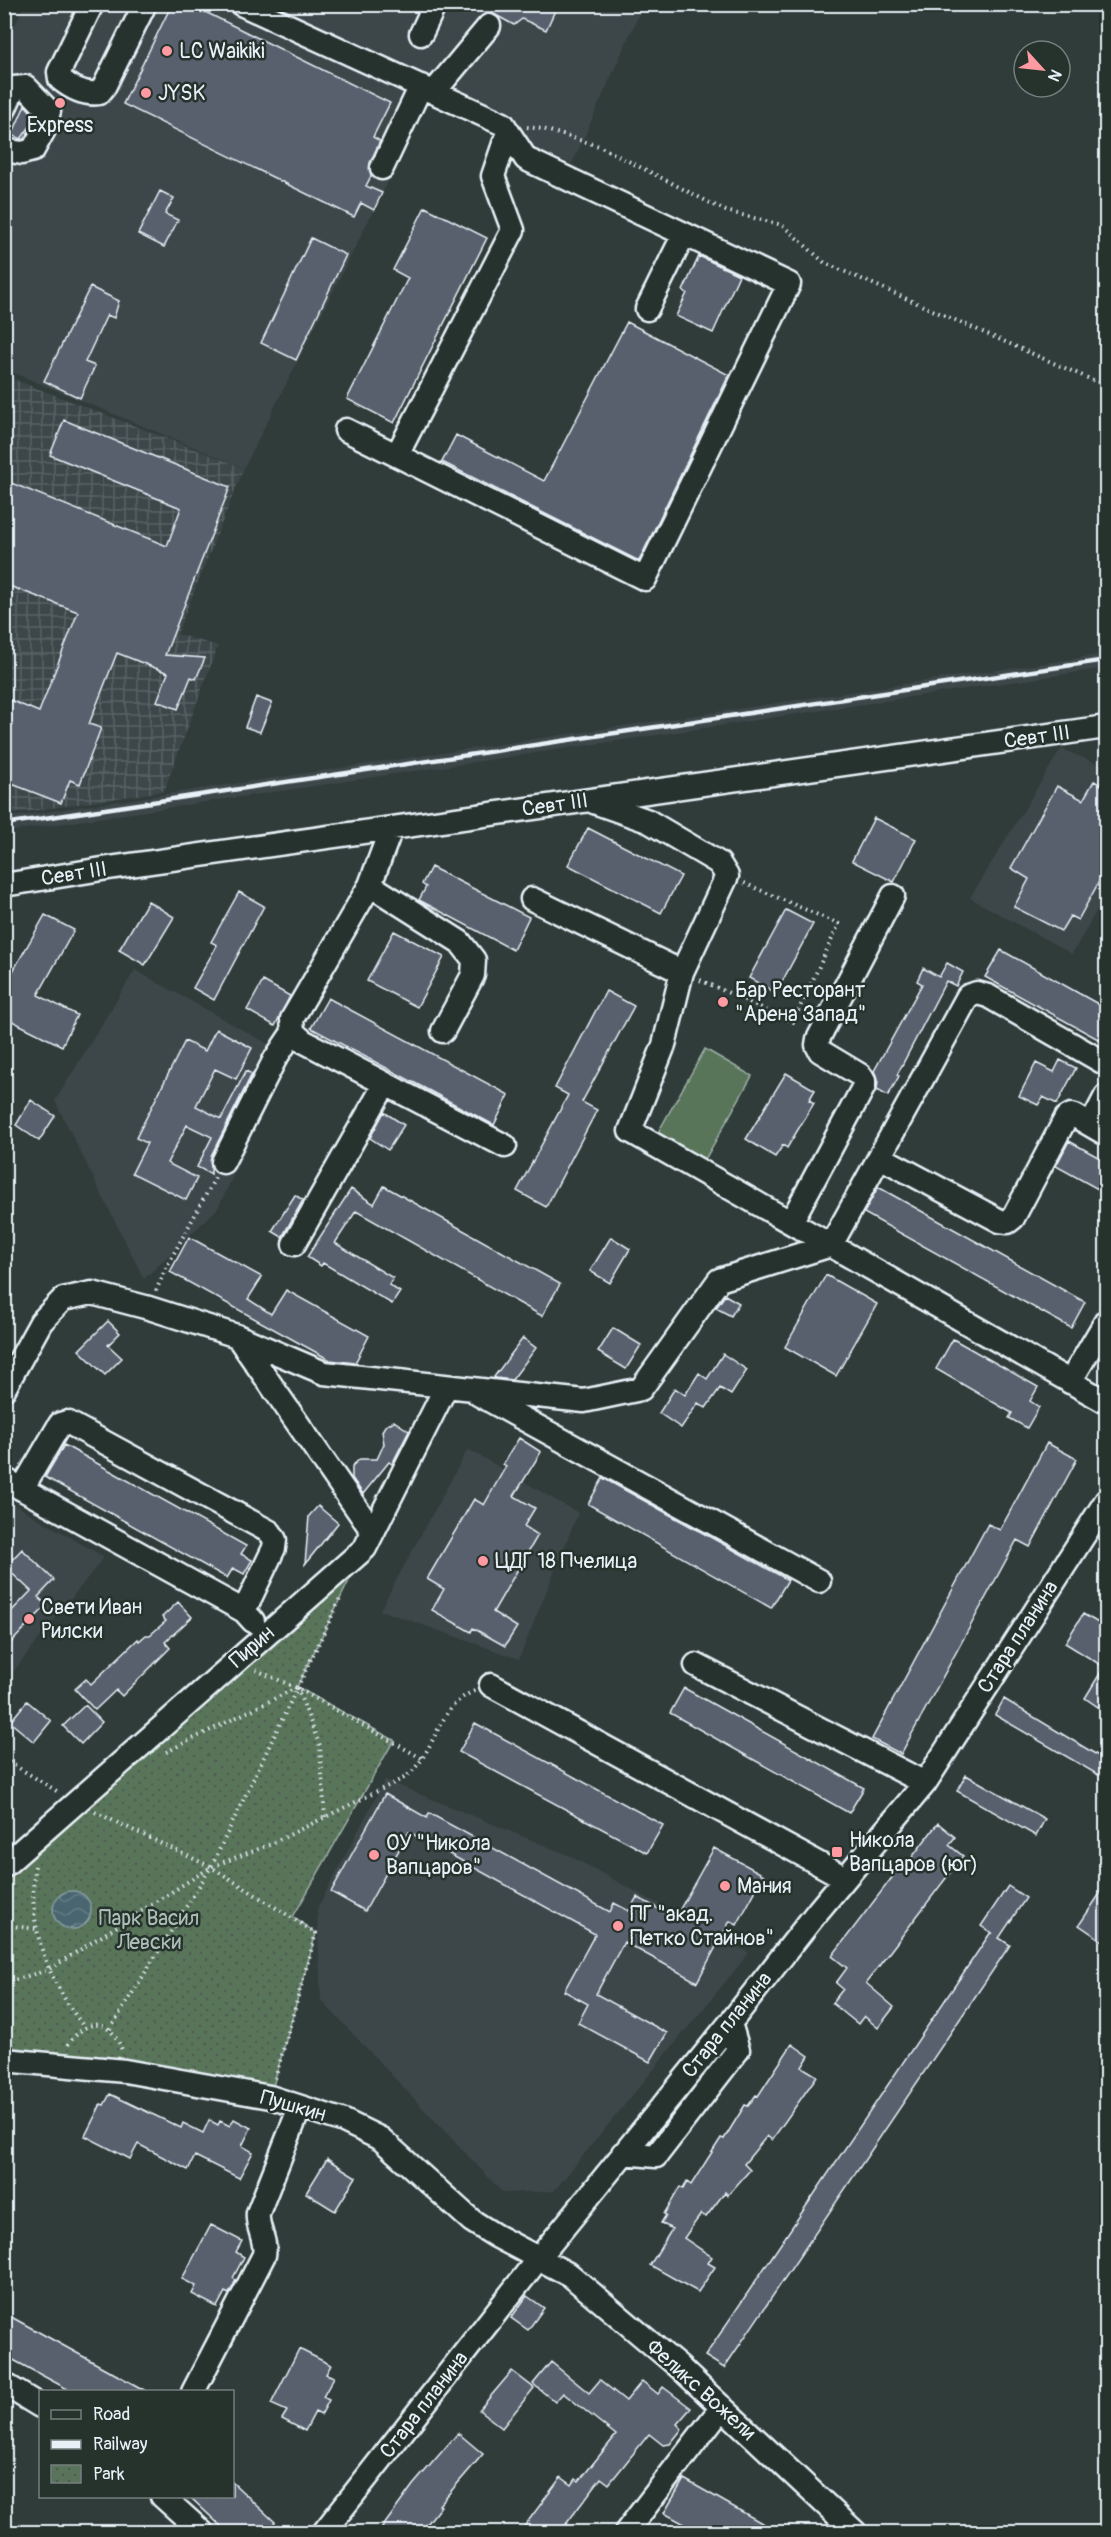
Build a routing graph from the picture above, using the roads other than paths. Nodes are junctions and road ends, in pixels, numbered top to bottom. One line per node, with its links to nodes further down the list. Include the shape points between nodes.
1 (92, 4): 2 (street, via 59,72 66,84 89,95 104,87)
2 (145, 4)
3 (241, 4): 7 (street)
4 (435, 4): 6 (street)
5 (489, 26): 7 (street)
6 (421, 34)
7 (428, 89): 9 (street); 11 (street)
8 (4, 110): 10 (street, via 14,88 26,87 49,111 33,150)
9 (506, 128): 12 (street, via 526,159); 15 (street, via 494,176 513,230)
10 (4, 150)
11 (382, 168)
12 (684, 234): 13 (street); 15 (street, via 789,284 645,579)
13 (647, 309)
14 (346, 430): 15 (street)
15 (397, 455)
16 (1107, 727): 17 (street, Севт III)
17 (590, 801): 18 (street, Севт III); 23 (street, via 648,820 718,863 727,876)
18 (391, 829): 19 (street, Севт III); 20 (street)
19 (4, 885)
20 (370, 885): 24 (street, via 460,942 474,960 473,975); 25 (street, via 292,1019)
21 (893, 896): 33 (street, via 818,1039 820,1051 860,1075 864,1086)
22 (532, 899): 23 (street)
23 (682, 972): 33 (street, via 664,1045 630,1131)
24 (442, 1031)
25 (293, 1032): 27 (street); 32 (street, via 275,1059)
26 (1107, 1064): 31 (street, via 988,996 968,996)
27 (385, 1084): 30 (street); 34 (street)
28 (1107, 1096): 29 (street)
29 (1099, 1129): 31 (street, via 1075,1116 1066,1118 1008,1222)
30 (506, 1146)
31 (880, 1157): 35 (street)
32 (223, 1162)
33 (791, 1222): 35 (street)
34 (294, 1244)
35 (831, 1245): 38 (street); 41 (street, via 719,1280 641,1389 584,1401)
36 (1107, 1321): 38 (street)
37 (237, 1336): 39 (street, via 324,1372); 40 (street, via 92,1293 63,1299 41,1322); 45 (street)
38 (1071, 1382): 42 (street)
39 (446, 1387): 41 (street); 45 (street, Пирин)
40 (4, 1389)
41 (471, 1390): 46 (street)
42 (1107, 1402)
43 (13, 1484): 47 (street); 47 (street, via 60,1424 67,1422 250,1521 270,1532 275,1540)
44 (1107, 1501): 51 (street, Стара планина)
45 (373, 1532): 48 (street, Пирин, via 365,1548)
46 (819, 1581)
47 (244, 1611): 48 (street)
48 (267, 1635): 52 (street, Пирин)
49 (696, 1665): 51 (street)
50 (490, 1685): 53 (street)
51 (925, 1783): 53 (street, Стара планина)
52 (4, 1866)
53 (845, 1878): 56 (street, Стара планина)
54 (4, 2060): 55 (street, Пушкин, via 125,2072 270,2097)
55 (300, 2107): 56 (street, Пушкин, via 344,2121 381,2139 472,2221); 58 (street, via 258,2213 264,2255)
56 (538, 2259): 60 (street, Феликс Вожели, via 570,2275); 63 (street, Стара планина)
57 (4, 2384): 59 (street)
58 (193, 2390)
59 (39, 2405)
60 (722, 2407): 64 (street); 65 (street, Феликс Вожели)
61 (164, 2498): 62 (street)
62 (202, 2532)
63 (324, 2532)
64 (626, 2532)
65 (855, 2532)

